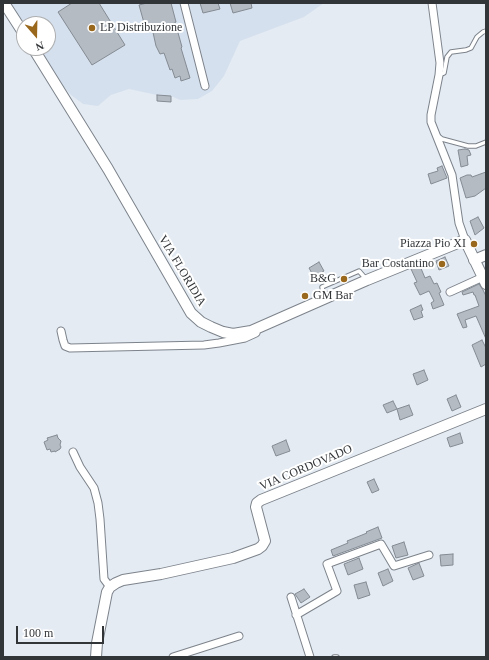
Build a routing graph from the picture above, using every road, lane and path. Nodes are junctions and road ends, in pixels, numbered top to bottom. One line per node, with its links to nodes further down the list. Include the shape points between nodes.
1 (4, 3): 4 (street)
2 (184, 3): 8 (street)
3 (432, 3): 7 (street, via 440,63)
4 (16, 22)
5 (486, 31): 7 (lane, via 477,37 471,48 451,52 447,57 444,73)
6 (38, 56): 16 (street, VIA FLORIDIA, via 108,169 191,313 211,327 234,334)
7 (439, 75): 9 (street, via 431,115)
8 (205, 86)
9 (437, 136): 10 (lane, via 468,146); 11 (street, via 452,174 459,223)
10 (486, 142)
11 (465, 240): 13 (street); 16 (street, VIA FLORIDIA)
12 (486, 256): 13 (street)
13 (474, 260): 14 (street)
14 (484, 280): 15 (street)
15 (450, 292)
16 (262, 326): 17 (street, via 261,331 245,338 219,344 196,345 70,348 65,346)
17 (61, 331)
18 (486, 409): 21 (street, VIA CORDOVADO, via 261,500 256,507 265,541 258,549 234,558 123,580)
19 (73, 452): 21 (street, via 94,488 100,519 104,579)
20 (429, 555): 23 (street, via 394,566 381,544 327,564 337,590)
21 (110, 587): 25 (street, via 101,621)
22 (291, 597): 23 (street)
23 (296, 615): 27 (street)
24 (239, 636): 26 (street)
25 (96, 657)
26 (173, 657)
27 (310, 657)
28 (334, 657): 29 (lane)
29 (337, 657)

